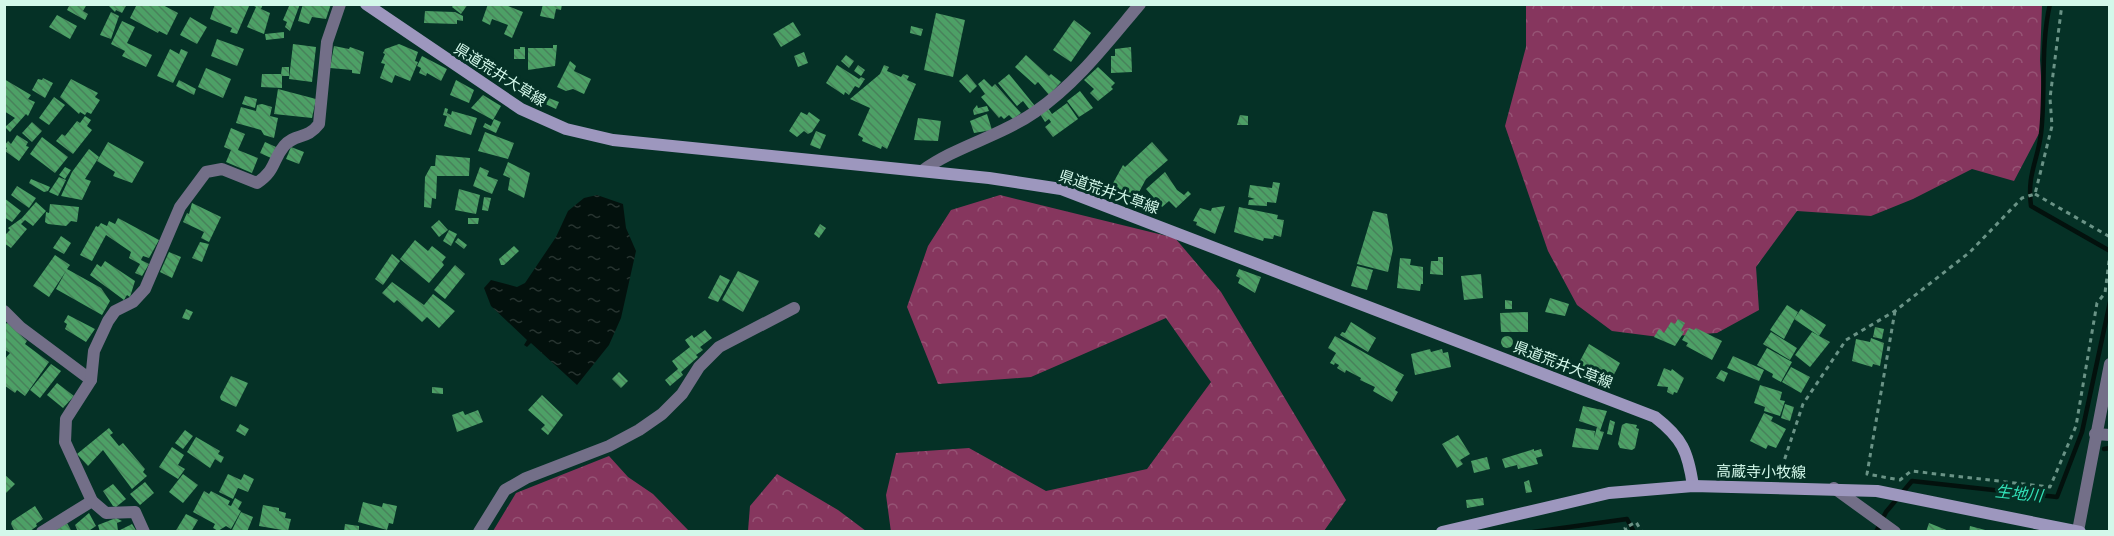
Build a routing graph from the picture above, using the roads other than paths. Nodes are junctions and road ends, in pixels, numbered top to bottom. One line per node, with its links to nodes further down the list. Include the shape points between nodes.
1 (340, 4): 10 (street, via 327,42 320,124 312,134 294,138 285,145 269,175 257,183 222,169 206,172 180,207 145,289 108,321 94,351)
2 (366, 4): 5 (main road, 県道荒井大草線)
3 (375, 4): 5 (main road, 県道荒井大草線)
4 (1140, 4): 6 (street, via 1071,85 996,135 942,156)
5 (396, 26): 6 (main road, 県道荒井大草線, via 522,109 566,129 613,141)
6 (922, 171): 13 (main road, 県道荒井大草線, via 1061,189 1654,417 1674,432 1688,456)
7 (794, 308): 18 (street, via 719,347 699,367 682,394 639,430 505,490)
8 (4, 311): 10 (street)
9 (2109, 364): 11 (street)
10 (91, 380): 15 (street, via 66,419 64,430 65,442)
11 (2095, 434): 12 (street); 21 (street)
12 (2109, 435)
13 (1693, 486): 14 (main road, 高蔵寺小牧線); 19 (main road, 高蔵寺小牧線, via 1609,493)
14 (1834, 488): 20 (street); 21 (main road, 高蔵寺小牧線, via 1877,491)
15 (92, 501): 16 (street); 17 (street, via 106,513 135,512)
16 (42, 531)
17 (144, 531)
18 (479, 531)
19 (1442, 531)
20 (1895, 531)
21 (2079, 531)

